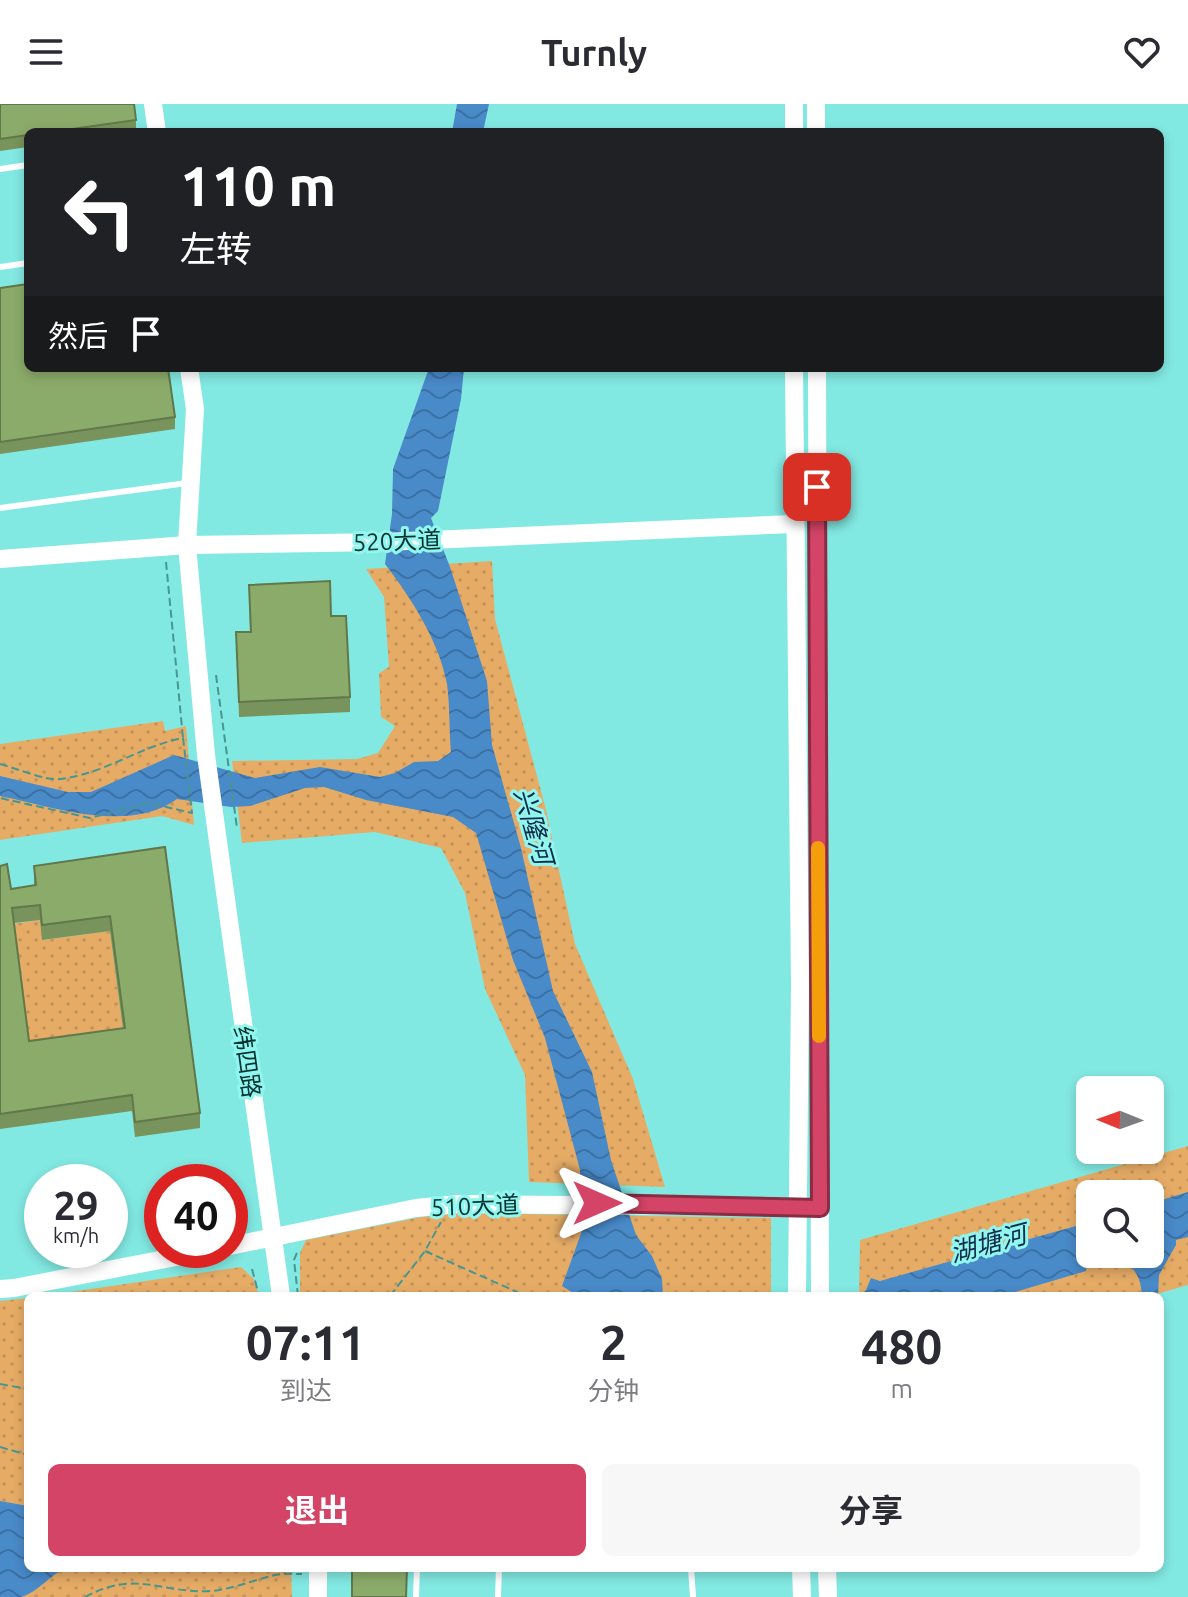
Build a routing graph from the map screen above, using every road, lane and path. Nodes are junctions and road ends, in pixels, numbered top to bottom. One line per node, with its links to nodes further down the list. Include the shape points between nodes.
1 (153, 104): 4 (street)
2 (794, 104): 5 (street)
3 (816, 104): 6 (street)
4 (156, 128)
5 (794, 128)
6 (816, 128)
7 (24, 166): 8 (lane)
8 (0, 169)
9 (24, 264): 10 (lane)
10 (0, 267)
11 (190, 372): 14 (street, via 195,409)
12 (794, 372): 16 (street)
13 (817, 372): 26 (street)
14 (190, 483): 15 (lane); 17 (street)
15 (0, 508)
16 (793, 524): 17 (street, 520大道); 25 (street)
17 (187, 545): 18 (street, 520大道); 28 (street, 纬四路, via 206,755)
18 (0, 559)
19 (166, 561): 20 (path)
20 (183, 738): 22 (path, via 57,780); 23 (path, via 192,813 149,803 90,818)
21 (226, 751): 24 (path)
22 (0, 764)
23 (0, 798)
24 (237, 828)
25 (798, 1207): 26 (street, 510大道); 28 (street, 510大道, via 458,1204); 40 (street)
26 (820, 1208): 41 (street)
27 (444, 1215): 31 (path)
28 (272, 1238): 29 (street, 510大道); 36 (street, 纬四路)
29 (248, 1243)
30 (301, 1245): 37 (path, via 294,1260)
31 (425, 1251): 38 (path); 39 (path)
32 (144, 1263): 34 (street)
33 (252, 1269): 35 (path)
34 (0, 1289)
35 (258, 1292)
36 (280, 1292)
37 (298, 1292)
38 (393, 1292)
39 (517, 1292)
40 (797, 1292)
41 (820, 1292)
42 (0, 1384): 43 (path)
43 (24, 1388)
44 (0, 1447): 45 (path)
45 (24, 1454)
46 (301, 1572): 53 (path, via 210,1591 129,1582)
47 (318, 1572): 54 (street)
48 (417, 1572): 55 (lane)
49 (499, 1572): 56 (lane)
50 (691, 1572): 57 (lane)
51 (801, 1572): 58 (street)
52 (827, 1572): 59 (street)
53 (85, 1597)
54 (318, 1597)
55 (416, 1597)
56 (498, 1597)
57 (693, 1597)
58 (802, 1597)
59 (828, 1597)

